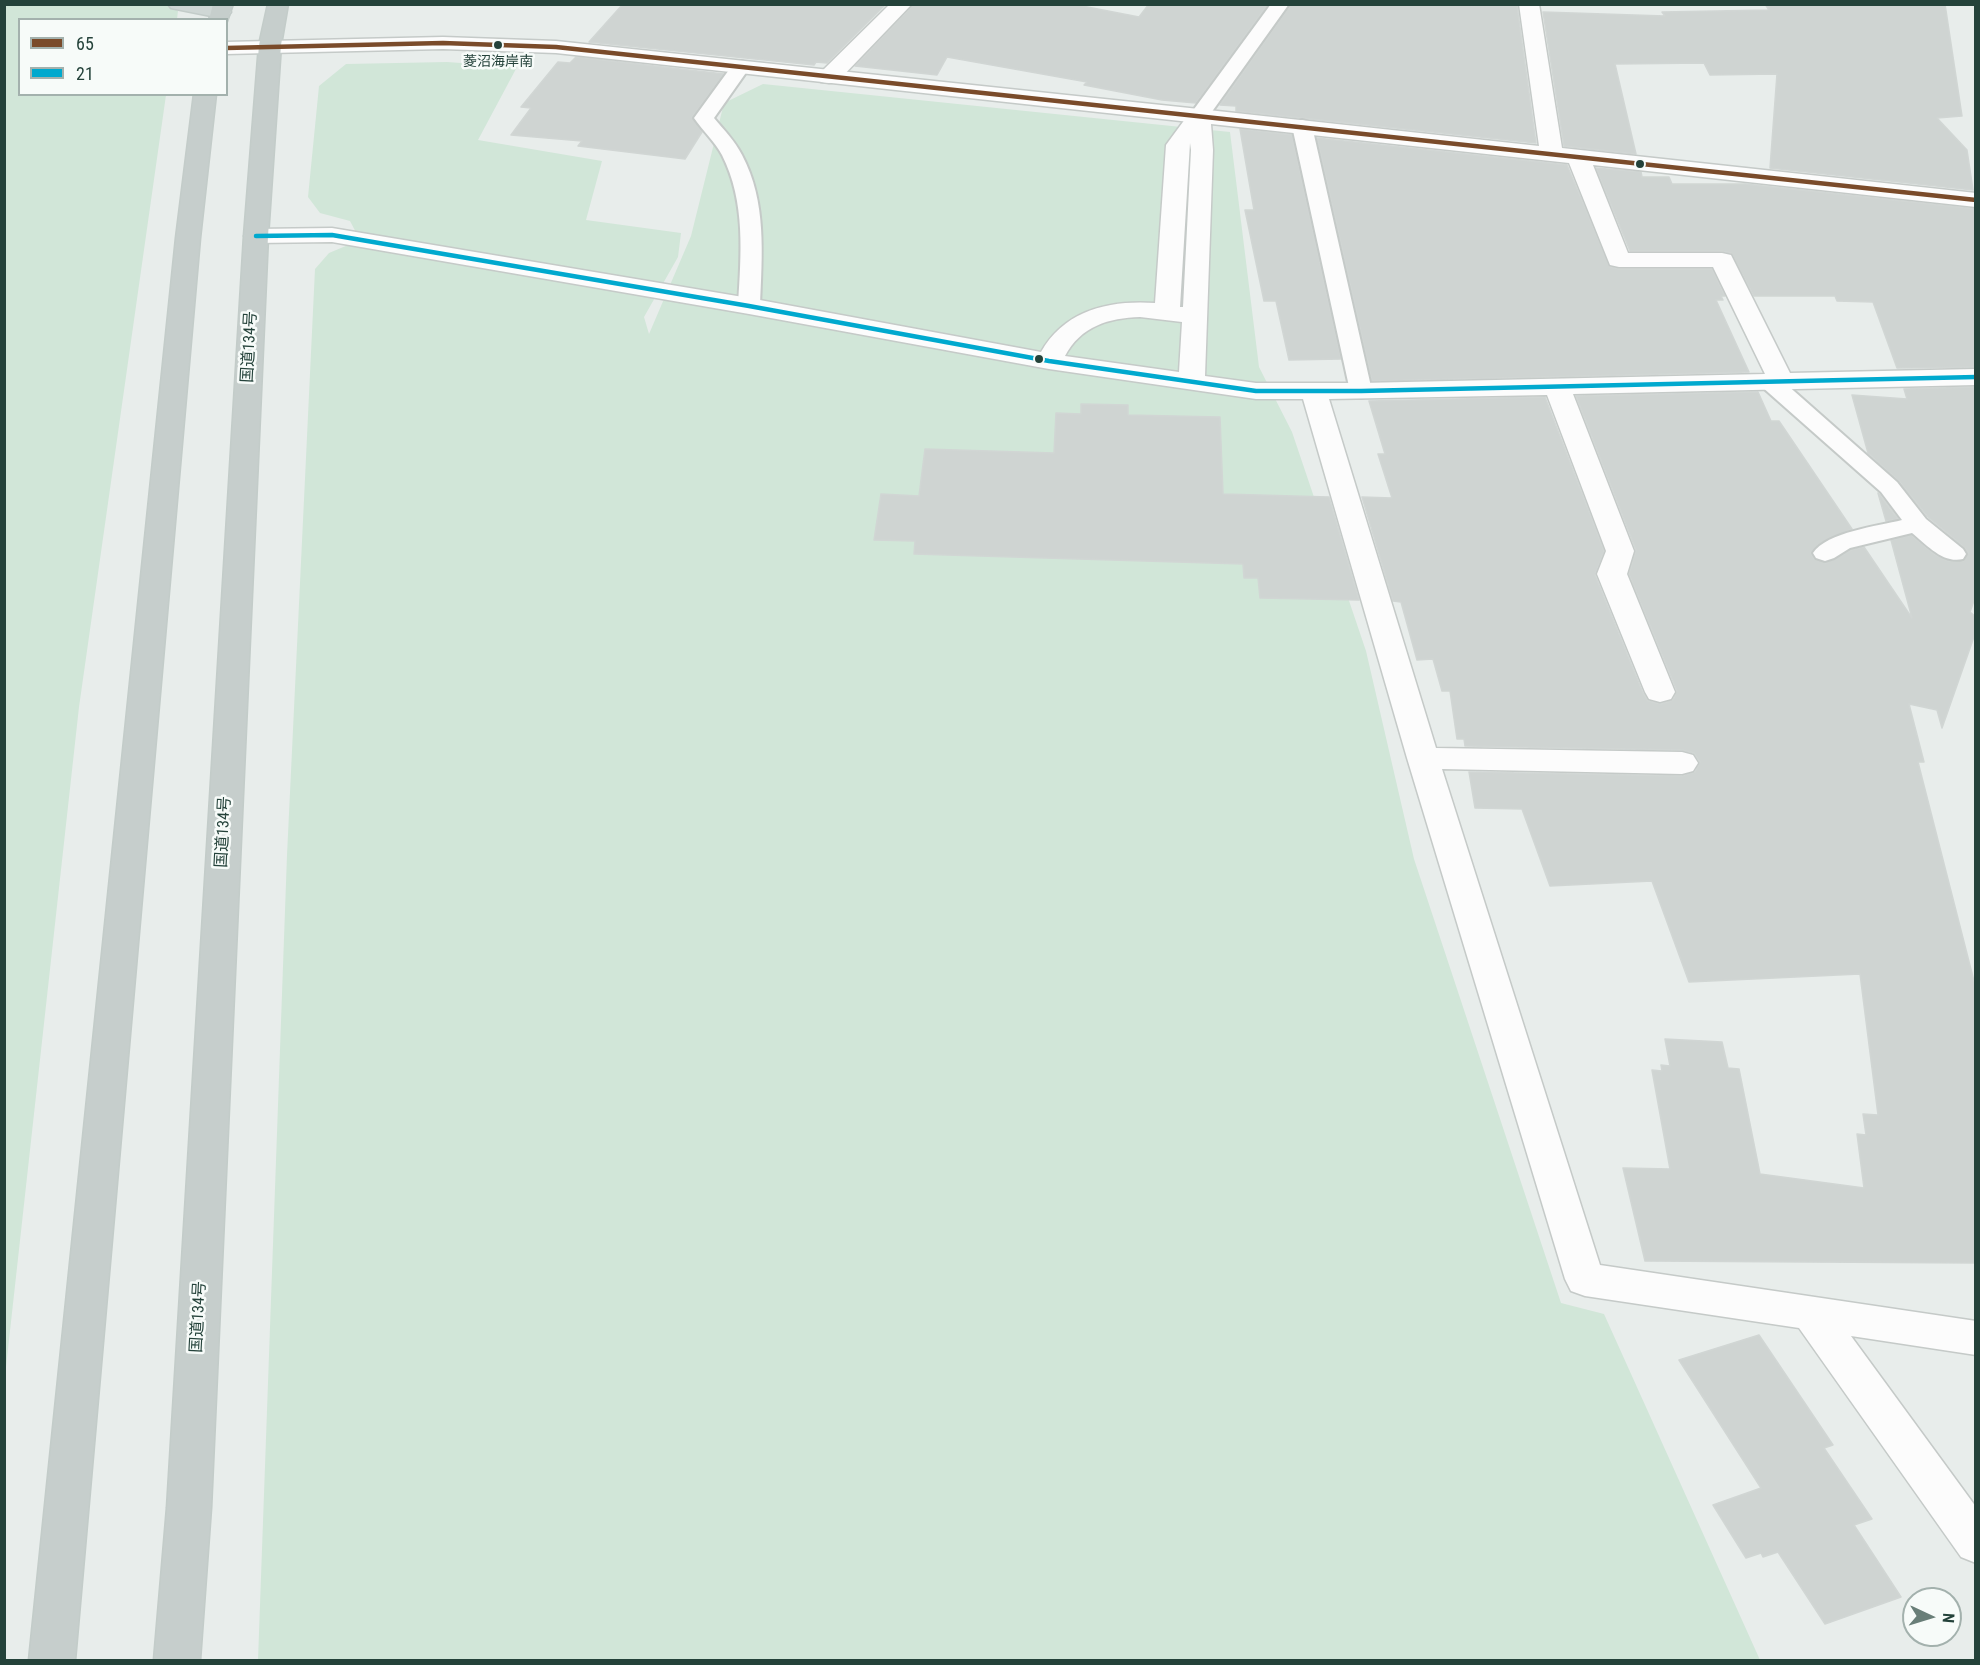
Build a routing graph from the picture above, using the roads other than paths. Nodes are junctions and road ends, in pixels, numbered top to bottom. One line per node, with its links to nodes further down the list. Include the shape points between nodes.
1 (178, 4): 6 (main road)
2 (278, 4): 7 (highway, 国道134号)
3 (902, 4): 10 (street)
4 (1280, 4): 12 (lane)
5 (1529, 4): 14 (street)
6 (221, 12)
7 (270, 45): 8 (street); 9 (street, via 509,44); 17 (highway, 国道134号)
8 (228, 48)
9 (741, 67): 10 (street); 18 (lane, via 704,118 731,153 745,183 753,225)
10 (829, 76): 12 (street)
11 (205, 96): 37 (highway)
12 (1199, 116): 13 (street); 19 (street, via 1177,145); 20 (street, via 1202,150)
13 (1302, 126): 14 (street); 26 (lane)
14 (1551, 153): 15 (street)
15 (1578, 156): 16 (street); 23 (street, via 1619,260 1722,260)
16 (1976, 201)
17 (256, 236): 18 (street, via 332,235); 38 (highway, 国道134号, via 189,1508)
18 (749, 306): 21 (street)
19 (1167, 310): 20 (street); 21 (street, via 1113,312 1084,320 1065,335)
20 (1195, 318): 24 (street)
21 (1049, 361): 24 (street)
22 (1976, 377): 23 (street)
23 (1775, 381): 25 (street); 28 (lane, via 1889,488)
24 (1192, 383): 27 (street, via 1256,391)
25 (1557, 387): 26 (street); 31 (street, via 1620,551 1612,574)
26 (1361, 391): 27 (street)
27 (1314, 392): 32 (street)
28 (1917, 524): 29 (lane, via 1841,543); 30 (lane)
29 (1825, 553)
30 (1954, 554)
31 (1660, 692)
32 (1423, 758): 33 (street); 34 (street, via 1585,1279)
33 (1682, 763)
34 (1810, 1312): 35 (street); 36 (street)
35 (1976, 1338)
36 (1976, 1543)
37 (51, 1660)
38 (177, 1660)

